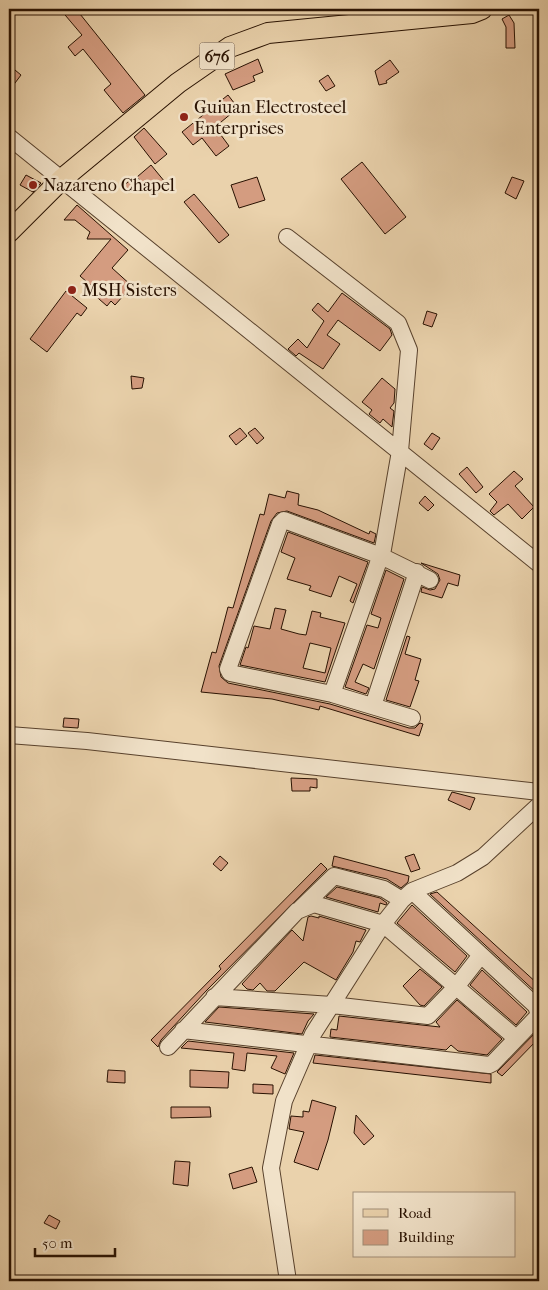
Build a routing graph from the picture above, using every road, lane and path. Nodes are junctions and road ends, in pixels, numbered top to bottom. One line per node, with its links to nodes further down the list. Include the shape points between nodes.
1 (482, 9): 3 (main road, 676, via 472,13 268,33 230,47 178,82)
2 (9, 137): 3 (street)
3 (62, 179): 4 (main road, 676); 6 (street)
4 (9, 232)
5 (287, 238): 6 (street, via 398,323 409,350)
6 (400, 451): 7 (street); 8 (street)
7 (381, 556): 9 (street); 9 (street, via 284,520 228,669 230,673); 10 (street, via 424,576)
8 (539, 564)
9 (332, 694): 10 (street)
10 (373, 706): 11 (street)
11 (412, 718)
12 (9, 735): 13 (street)
13 (539, 792)
14 (539, 805): 15 (street, via 483,857 457,873)
15 (408, 895): 16 (street, via 334,876); 17 (street); 18 (street)
16 (297, 911): 17 (street, via 314,904); 19 (street)
17 (383, 924): 20 (street); 23 (street)
18 (481, 955): 20 (street); 25 (street, via 539,1012)
19 (228, 982): 21 (street); 22 (street)
20 (456, 987): 23 (street, via 428,1016); 25 (street)
21 (214, 996): 22 (street); 24 (street)
22 (239, 998): 23 (street)
23 (332, 1005): 26 (street)
24 (183, 1030): 26 (street); 27 (street)
25 (516, 1038): 26 (street, via 489,1065)
26 (309, 1044): 28 (street, via 284,1101 271,1168)
27 (168, 1046)
28 (288, 1281)

